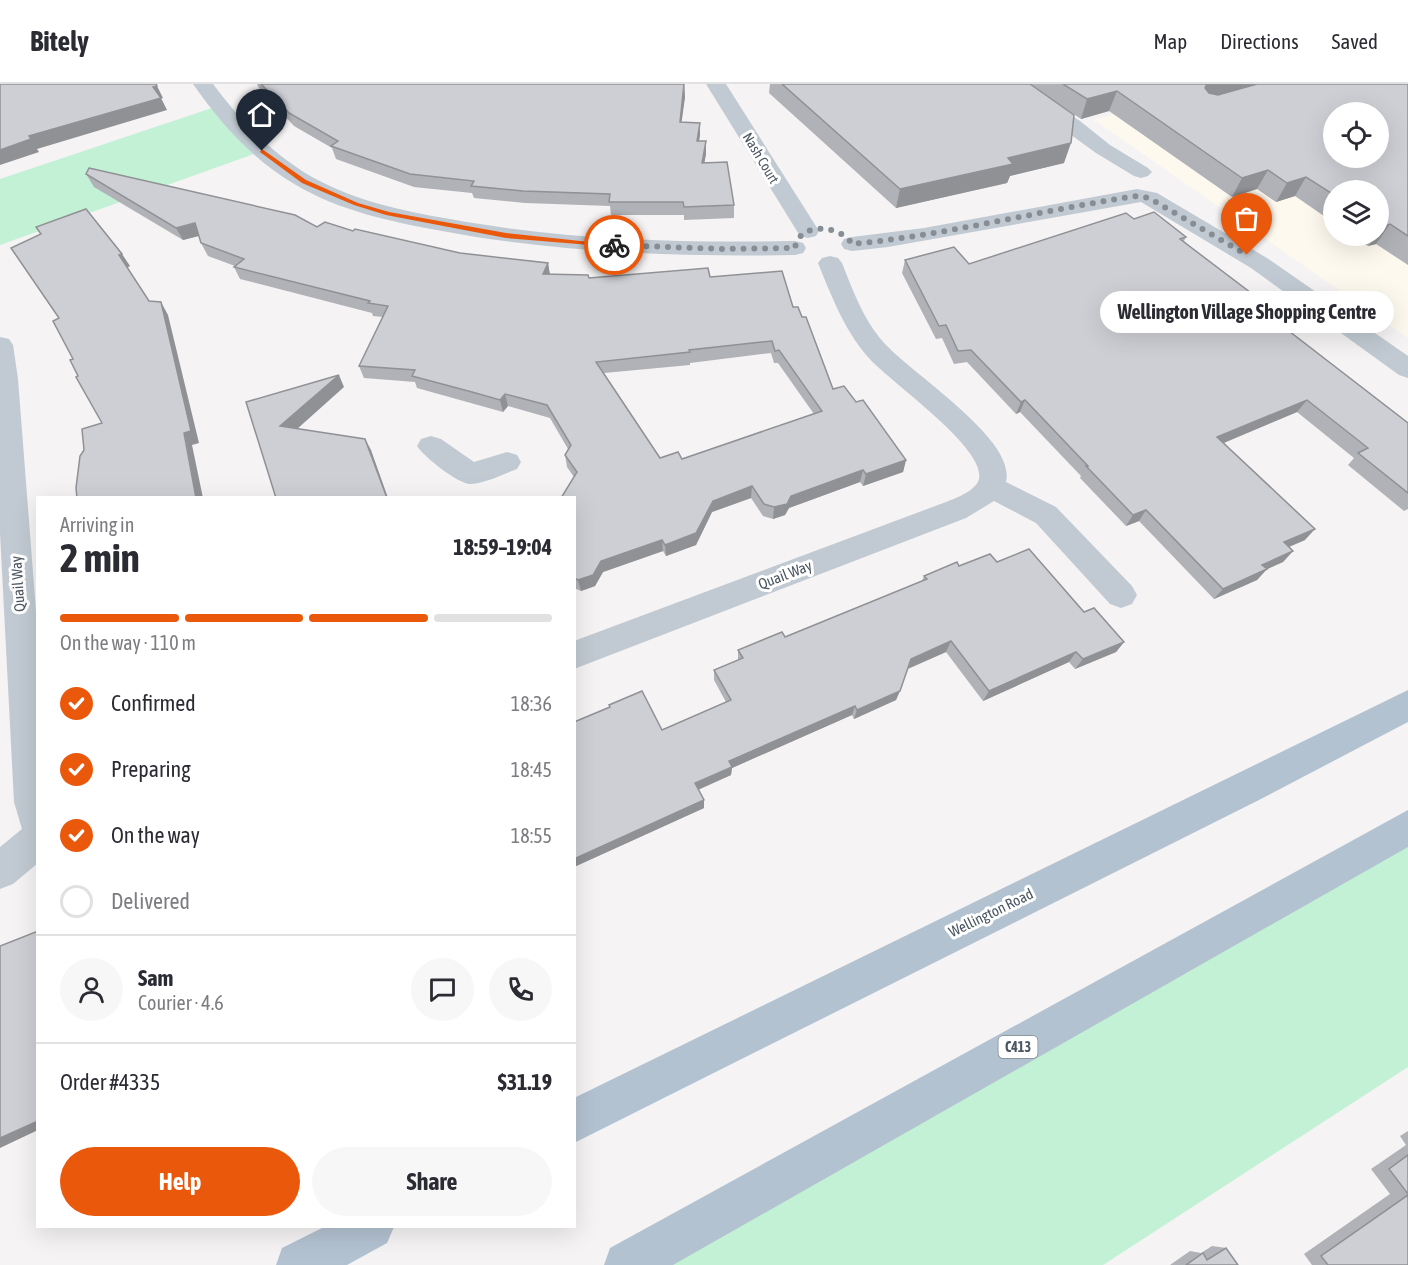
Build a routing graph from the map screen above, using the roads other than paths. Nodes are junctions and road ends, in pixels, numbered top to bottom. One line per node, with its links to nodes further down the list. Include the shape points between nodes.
1 (203, 84): 8 (street, via 253,142 285,169 331,194 388,214 533,239 699,249)
2 (716, 84): 8 (street, Nash Court)
3 (1011, 84): 4 (street)
4 (1103, 149): 5 (street); 6 (street)
5 (1119, 180): 6 (street, via 1128,173); 7 (street)
6 (1153, 186): 7 (street); 11 (street, via 1192,221 1284,280)
7 (1046, 210): 8 (street, via 934,234)
8 (824, 237): 9 (street, via 808,260); 9 (street, via 849,255)
9 (830, 263): 15 (street, via 838,285 876,351 955,419 985,452 992,466)
10 (0, 345): 19 (street, Quail Way)
11 (1408, 369)
12 (431, 446): 14 (street)
13 (507, 462): 14 (street)
14 (469, 486)
15 (990, 486): 16 (street, via 1046,515); 17 (street, Quail Way, via 973,503 956,510)
16 (1121, 595)
17 (576, 654)
18 (1408, 705): 23 (main road, Wellington Road)
19 (36, 816)
20 (1408, 827): 26 (main road, C413)
21 (36, 841): 22 (street)
22 (0, 871)
23 (576, 1120)
24 (369, 1228): 25 (main road)
25 (299, 1265)
26 (627, 1265)

